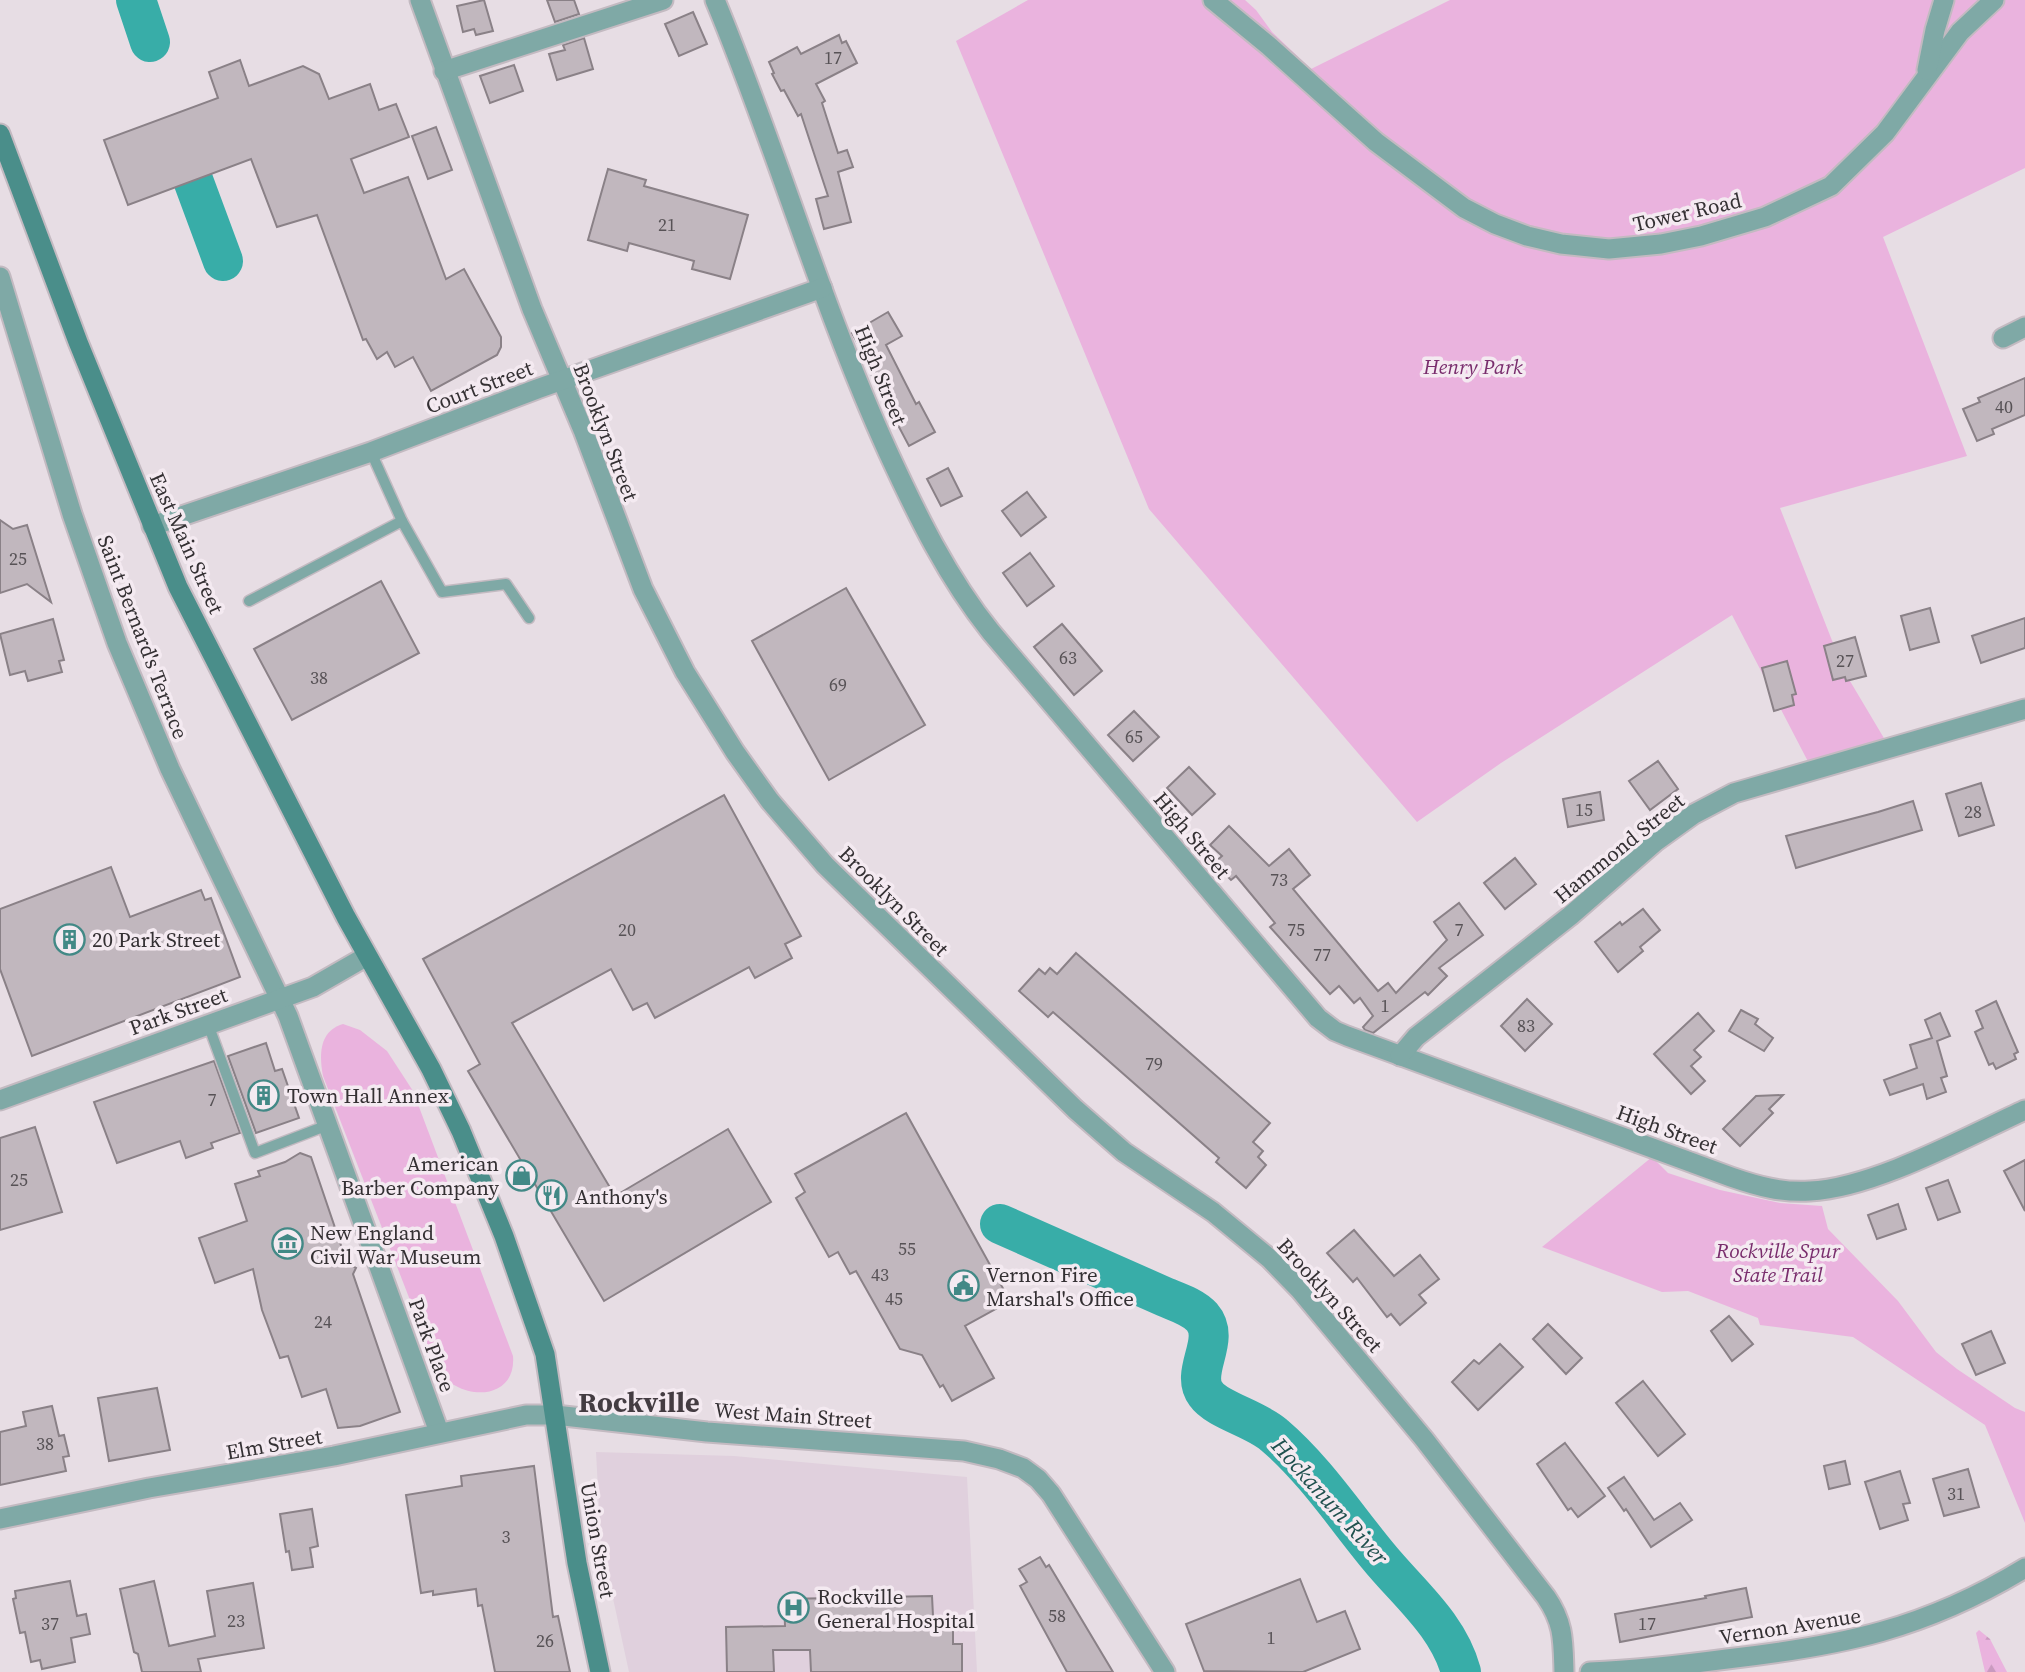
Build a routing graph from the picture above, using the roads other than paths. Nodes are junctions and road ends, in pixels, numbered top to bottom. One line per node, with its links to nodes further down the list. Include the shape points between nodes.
1 (420, 0): 7 (street, Brooklyn Street)
2 (663, 0): 7 (street)
3 (715, 0): 11 (street, High Street)
4 (1213, 0): 8 (street, Tower Road, via 1376,142 1448,197 1510,230 1579,247 1624,249 1690,238 1765,216 1831,186 1885,134)
5 (1944, 0): 8 (street)
6 (1993, 0): 8 (street, Tower Road)
7 (444, 71): 14 (street, Brooklyn Street)
8 (1926, 75)
9 (2, 143): 17 (main road, East Main Street)
10 (0, 277): 22 (street, Saint Bernard's Terrace, via 72,514 117,642 165,757)
11 (822, 288): 14 (street, Court Street); 24 (street, High Street, via 904,485 946,568 979,617 1307,1007 1335,1031)
12 (2025, 327): 13 (street)
13 (2003, 338)
14 (562, 380): 15 (street, Court Street); 35 (street, Brooklyn Street, via 626,549 662,629 709,712 770,801 861,902 1075,1109 1124,1152 1213,1212 1300,1290 1424,1439 1546,1597 1562,1628)
15 (372, 452): 16 (lane); 17 (street, Court Street)
16 (402, 521): 18 (lane); 19 (lane, via 442,592 506,584)
17 (152, 526): 21 (main road, East Main Street, via 188,607)
18 (249, 601)
19 (529, 618)
20 (2025, 709): 24 (street, Hammond Street, via 1734,793 1694,814 1416,1037)
21 (367, 956): 22 (street, Park Street, via 323,982); 28 (main road, via 431,1069 478,1171 545,1354)
22 (281, 999): 23 (street, Park Street); 27 (street, Park Place)
23 (208, 1024): 25 (street, Park Street); 27 (lane, via 255,1153)
24 (1400, 1056): 26 (street, High Street, via 1731,1177 1792,1191 1826,1190 1866,1179)
25 (0, 1100)
26 (2025, 1110)
27 (328, 1125): 29 (street, Park Place)
28 (555, 1415): 29 (street, Elm Street, via 526,1415); 33 (main road, Union Street); 34 (street, West Main Street, via 694,1431 964,1451 1013,1464 1038,1479 1057,1502)
29 (439, 1432): 30 (street, Elm Street)
30 (0, 1519)
31 (2025, 1568): 32 (street, Vernon Avenue, via 1969,1600 1871,1636)
32 (1693, 1668): 36 (street, Vernon Avenue)
33 (600, 1672)
34 (1165, 1672)
35 (1564, 1672)
36 (1590, 1672)

